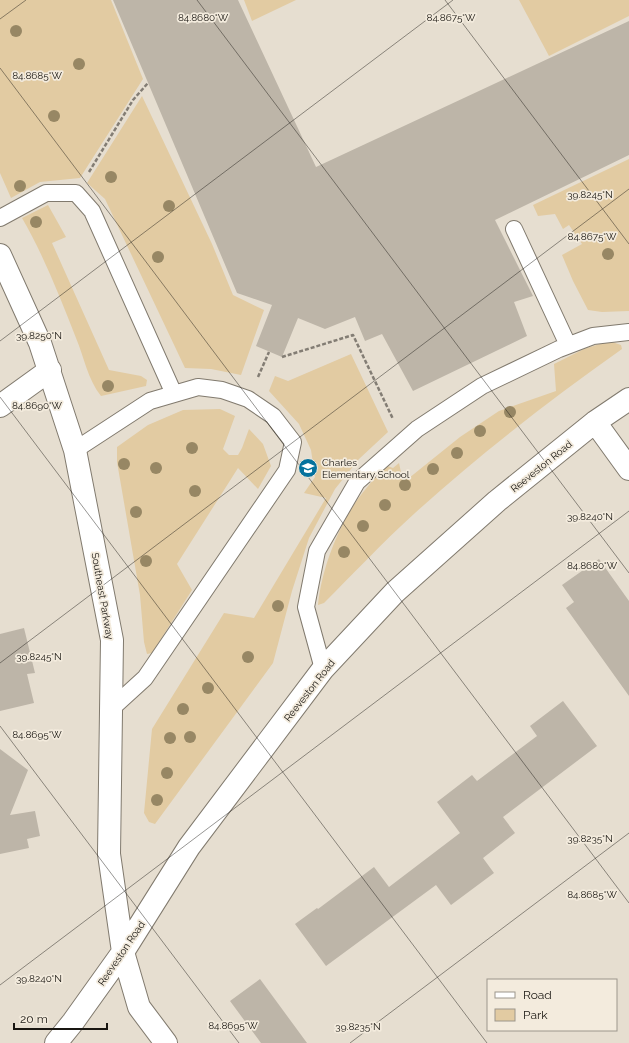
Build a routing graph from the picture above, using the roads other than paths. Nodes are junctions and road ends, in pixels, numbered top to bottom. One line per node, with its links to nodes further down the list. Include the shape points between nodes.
1 (0, 218): 7 (lane, via 46,194 76,193 92,211)
2 (514, 228): 5 (lane)
3 (0, 255): 6 (street, Southeast Parkway)
4 (629, 332): 5 (lane, via 593,336)
5 (568, 345): 13 (lane, via 482,386 417,429 358,482 317,551 306,607)
6 (50, 370): 9 (street); 11 (street, Southeast Parkway)
7 (174, 394): 11 (lane, via 150,401); 14 (lane, via 198,387 222,390 248,399 273,416 293,442 287,470 145,678)
8 (629, 398): 10 (street, Reeveston Road)
9 (0, 406)
10 (595, 422): 12 (street); 13 (street, Reeveston Road, via 497,501 395,592)
11 (75, 450): 14 (street, Southeast Parkway, via 112,640)
12 (629, 469)
13 (323, 669): 15 (street, Reeveston Road, via 189,847)
14 (111, 709): 15 (street, Southeast Parkway, via 109,854)
15 (123, 952): 16 (street, Reeveston Road); 17 (street, Southeast Parkway, via 139,1007)
16 (56, 1043)
17 (166, 1043)

